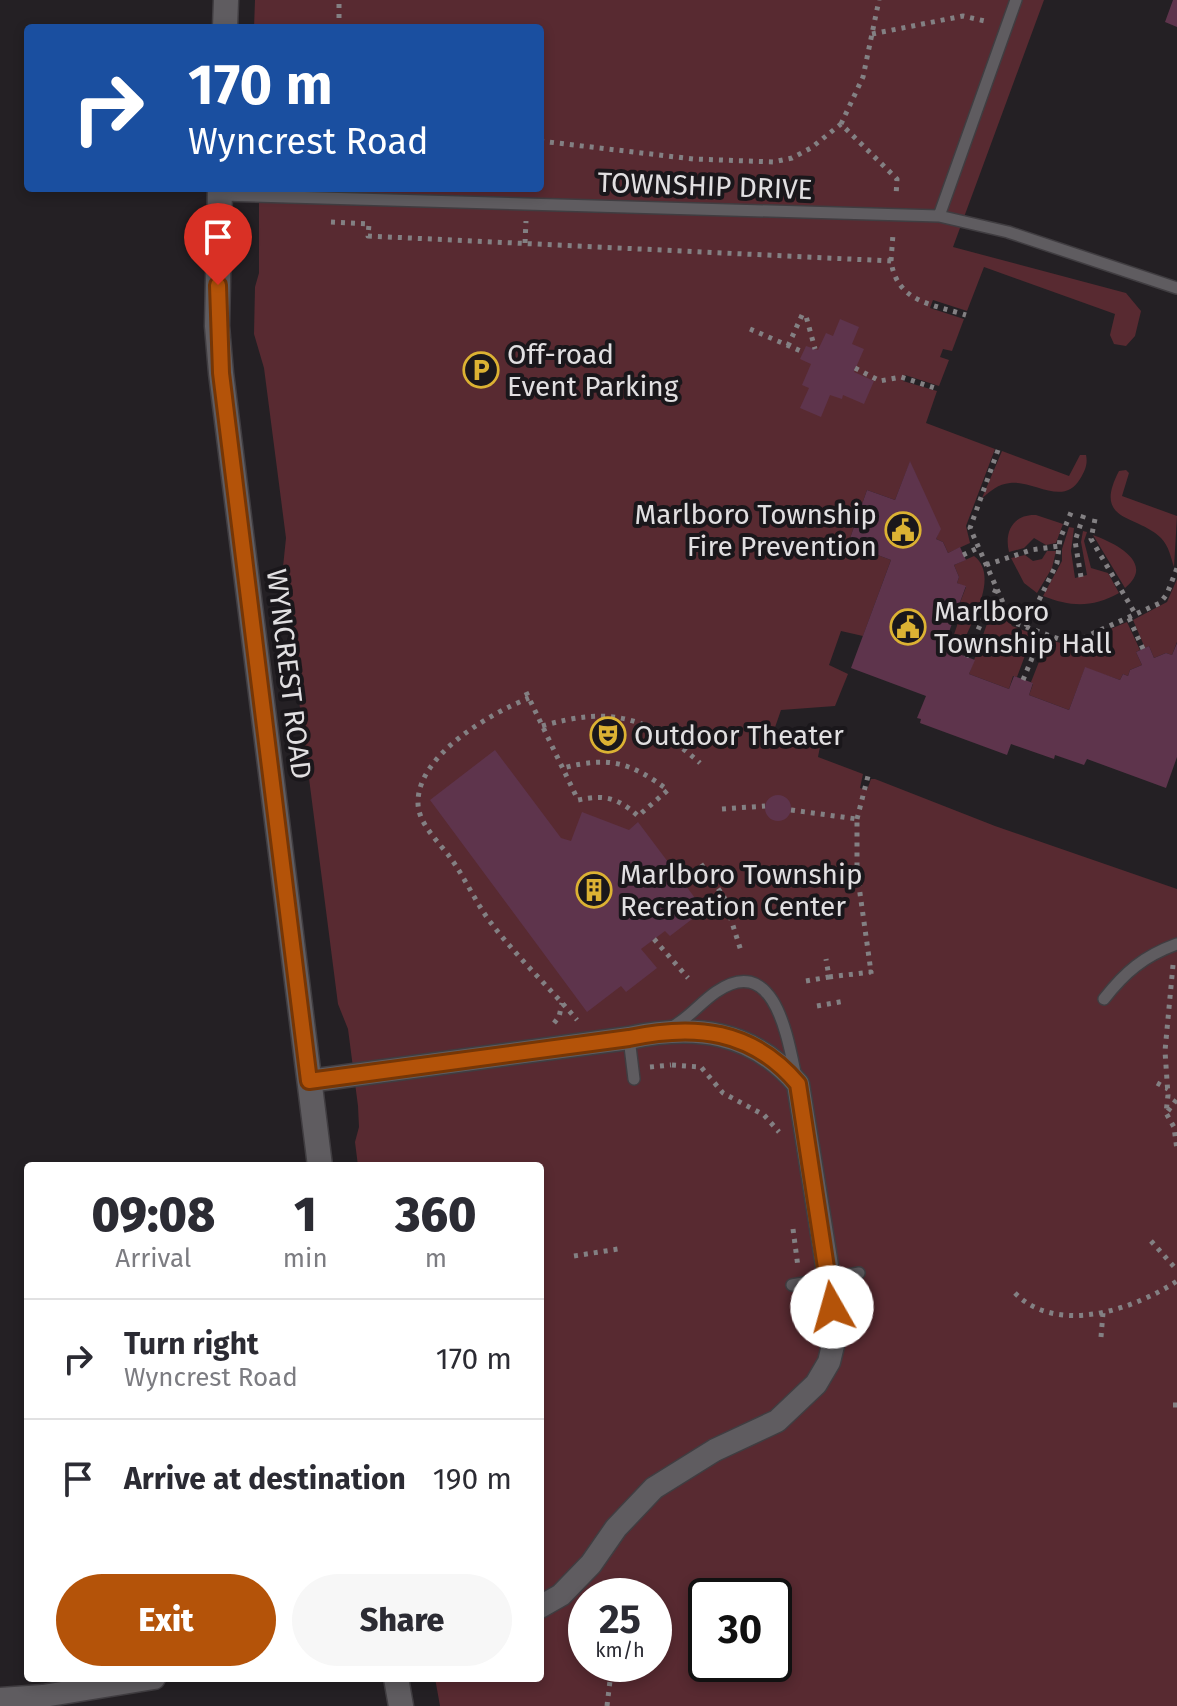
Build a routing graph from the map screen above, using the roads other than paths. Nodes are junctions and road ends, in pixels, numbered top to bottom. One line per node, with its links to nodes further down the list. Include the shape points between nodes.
1 (226, 0): 3 (street)
2 (1016, 0): 5 (lane)
3 (225, 24)
4 (220, 192): 5 (lane, TOWNSHIP DRIVE); 12 (street, WYNCREST ROAD, via 221,373)
5 (939, 216): 6 (lane, TOWNSHIP DRIVE, via 1008,232)
6 (1177, 288)
7 (1176, 944): 8 (lane, via 1125,972)
8 (1104, 999)
9 (668, 1030): 10 (street); 13 (street, via 717,1033 745,1044 785,1068); 13 (lane, via 717,991 739,983 754,985 772,997 784,1017)
10 (629, 1038): 11 (lane); 12 (street)
11 (634, 1079)
12 (309, 1081): 14 (street, WYNCREST ROAD)
13 (798, 1084): 16 (street)
14 (319, 1162)
15 (859, 1273): 16 (lane)
16 (829, 1278): 17 (lane); 18 (street, via 835,1337 816,1384 777,1421 715,1450 654,1488 591,1564)
17 (796, 1285)
18 (544, 1605)
19 (129, 1682): 21 (street)
20 (397, 1682): 22 (street)
21 (0, 1699)
22 (401, 1706)

